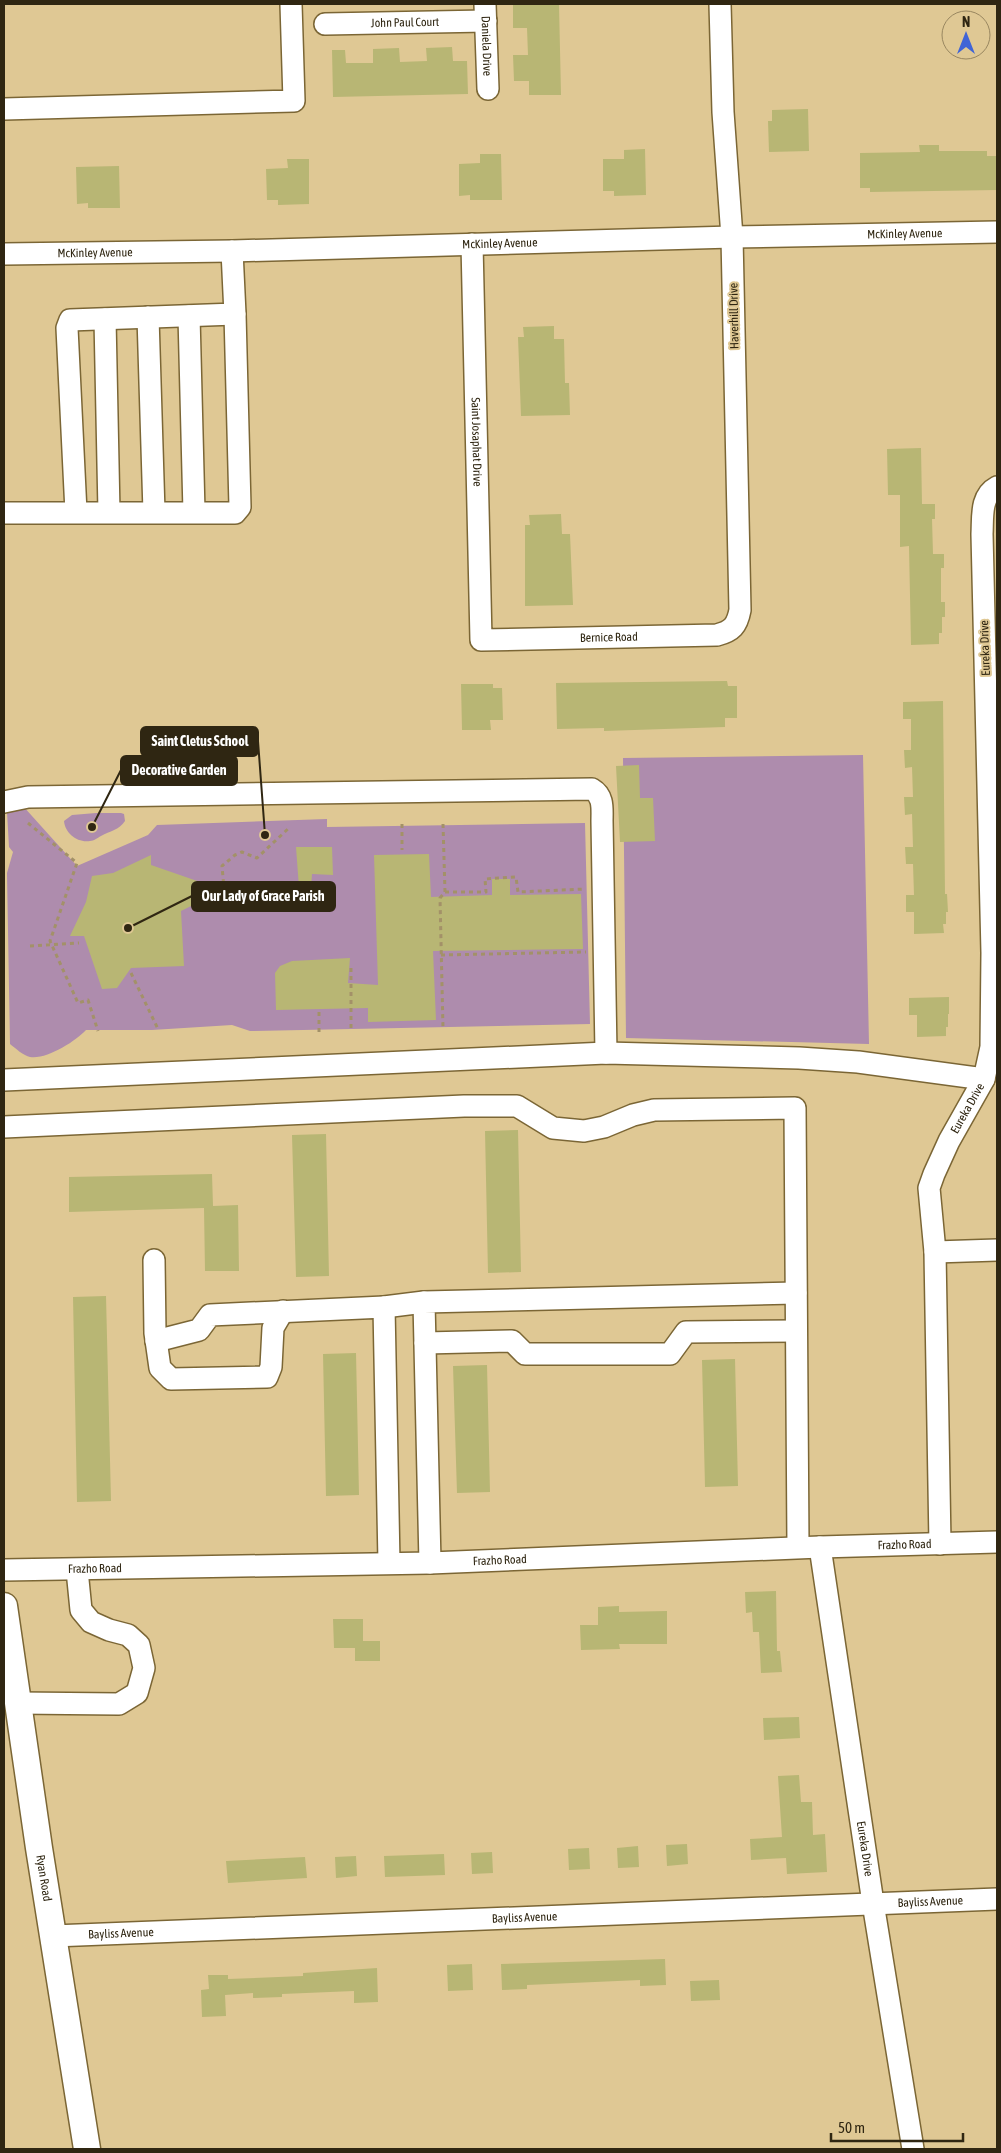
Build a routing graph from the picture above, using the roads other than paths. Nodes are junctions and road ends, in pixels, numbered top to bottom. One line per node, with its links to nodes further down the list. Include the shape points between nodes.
1 (291, 4): 6 (street, via 294,101)
2 (720, 4): 8 (street, Haverhill Drive, via 723,112)
3 (485, 12): 4 (street, John Paul Court); 5 (street, Daniela Drive)
4 (325, 24)
5 (488, 89)
6 (4, 109)
7 (997, 232): 8 (street, McKinley Avenue)
8 (732, 237): 9 (street, McKinley Avenue); 22 (street, Haverhill Drive, via 740,610)
9 (472, 244): 10 (street, McKinley Avenue); 23 (street, Saint Josaphat Drive)
10 (232, 251): 11 (street, McKinley Avenue); 12 (street)
11 (4, 254)
12 (235, 314): 13 (street); 20 (street, via 240,507 235,513)
13 (189, 316): 14 (street); 20 (street)
14 (148, 317): 15 (street); 19 (street)
15 (106, 319): 17 (street, via 70,320 67,328); 18 (street)
16 (994, 489): 24 (street, Eureka Drive, via 984,504 982,534)
17 (76, 512): 18 (street); 21 (street)
18 (109, 512): 19 (street)
19 (154, 512): 20 (street)
20 (194, 512)
21 (4, 513)
22 (734, 628): 23 (street, Bernice Road, via 717,635)
23 (481, 640)
24 (992, 722): 26 (street, Eureka Drive)
25 (4, 802): 27 (street, via 28,797 592,789 601,799)
26 (994, 953): 28 (street, Eureka Drive, via 991,1047)
27 (606, 1053): 28 (street, via 858,1062); 29 (street)
28 (984, 1079): 32 (street, Eureka Drive, via 929,1188)
29 (4, 1080)
30 (4, 1127): 34 (street, via 517,1106 553,1128 584,1131 654,1110 795,1108)
31 (997, 1250): 32 (street)
32 (935, 1252): 42 (street, Eureka Drive)
33 (154, 1260): 39 (street)
34 (796, 1293): 35 (street); 38 (street)
35 (424, 1302): 36 (street); 40 (street)
36 (384, 1307): 37 (street); 46 (street)
37 (282, 1311): 39 (street, via 210,1315 200,1330); 39 (street, via 273,1328 271,1367 267,1377 171,1379 160,1368)
38 (796, 1331): 40 (street, via 686,1332 670,1354 524,1354 512,1341); 44 (street)
39 (156, 1341)
40 (425, 1342): 45 (street)
41 (997, 1542): 42 (street, Frazho Road)
42 (940, 1544): 43 (street, Frazho Road)
43 (820, 1547): 44 (street, Frazho Road); 52 (street, Eureka Drive)
44 (798, 1548): 45 (street, Frazho Road)
45 (430, 1562): 46 (street, Frazho Road)
46 (389, 1563): 48 (street, Frazho Road)
47 (4, 1570): 48 (street, Frazho Road)
48 (77, 1570): 50 (street, via 81,1610 91,1622 128,1635 139,1645 144,1668 137,1693 119,1704)
49 (4, 1606): 50 (main road, Ryan Road)
50 (10, 1697): 53 (main road, Ryan Road)
51 (997, 1899): 52 (street, Bayliss Avenue)
52 (873, 1903): 53 (street, Bayliss Avenue); 55 (street, Eureka Drive)
53 (53, 1936): 54 (main road, Ryan Road)
54 (86, 2149)
55 (913, 2149)

